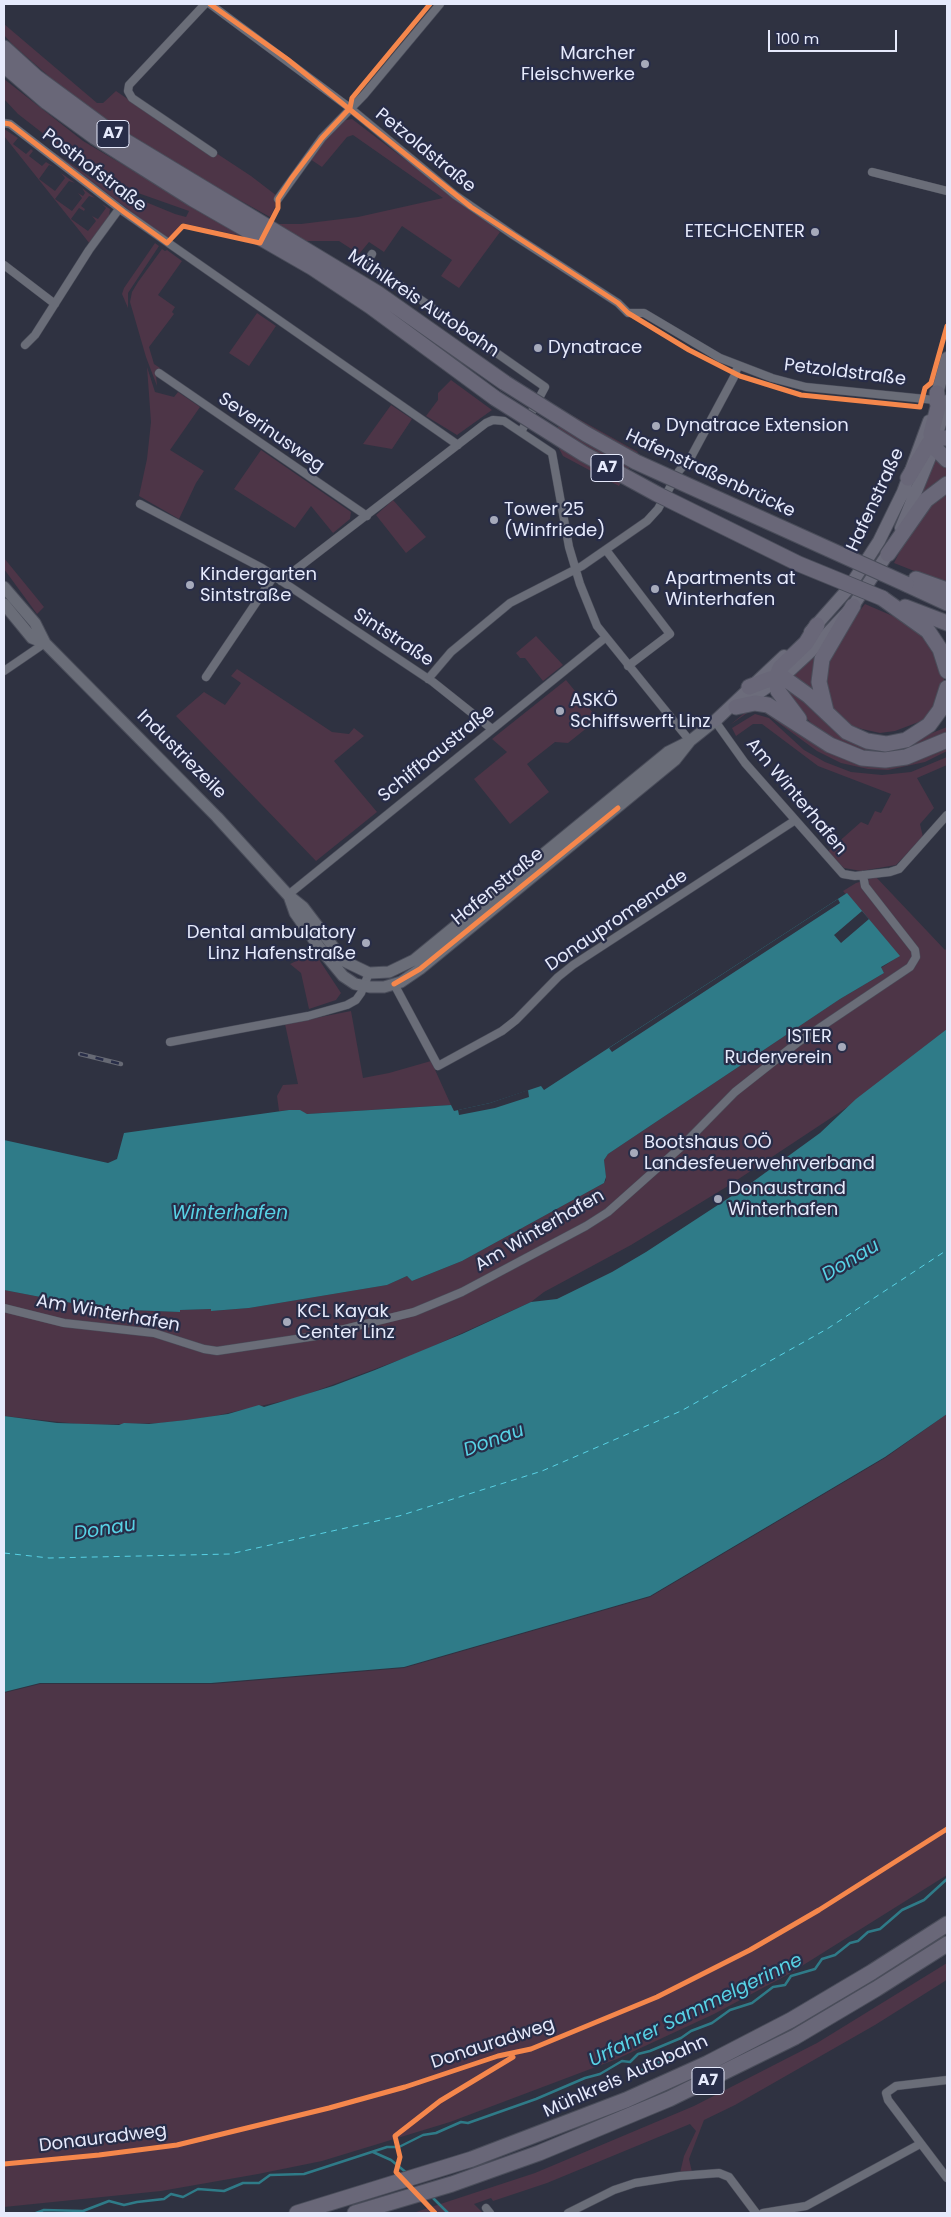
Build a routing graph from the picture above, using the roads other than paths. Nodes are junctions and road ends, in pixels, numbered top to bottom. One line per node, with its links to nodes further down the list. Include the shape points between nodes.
1 (205, 4): 8 (street, via 129,84 130,94)
2 (210, 4): 6 (street, Petzoldstraße)
3 (440, 4): 6 (street)
4 (4, 48): 14 (highway, A7, via 112,133)
5 (4, 65): 14 (highway, A7, via 46,102 95,137 193,199)
6 (350, 108): 11 (street, via 318,143); 19 (street, Petzoldstraße, via 455,195 618,303 628,313 644,313)
7 (4, 123): 12 (street, Posthofstraße, via 10,124)
8 (213, 154)
9 (872, 172): 10 (street)
10 (947, 191)
11 (278, 199)
12 (119, 209): 16 (street); 25 (street, Posthofstraße)
13 (372, 254): 23 (street, via 367,262 545,387)
14 (316, 263): 21 (highway, Mühlkreis Autobahn / A7, via 425,324); 37 (highway, Mühlkreis Autobahn / A7, bridge, via 495,398 584,454 649,490 792,560)
15 (4, 265): 16 (street)
16 (55, 304): 17 (street, via 36,335)
17 (25, 345)
18 (947, 358): 22 (main road, Hafenstraße)
19 (738, 366): 22 (street, Petzoldstraße, via 806,387); 31 (street, via 691,457 679,471 658,509 640,527)
20 (159, 373): 30 (street, Severinusweg)
21 (505, 383): 36 (highway, Hafenstraßenbrücke / A7, bridge, via 636,462 724,504)
22 (940, 398): 24 (highway, via 931,432); 27 (main road, Hafenstraße)
23 (521, 432): 25 (street, via 504,421 493,420); 33 (street, via 554,456 565,527)
24 (937, 441): 26 (highway); 27 (highway, via 923,451); 32 (main road, Hafenstraße)
25 (458, 445): 30 (street)
26 (947, 460)
27 (908, 478): 42 (main road, Hafenstraße, via 859,575)
28 (947, 484): 32 (highway, via 926,500)
29 (140, 504): 34 (street, Sintstraße)
30 (367, 516): 34 (street)
31 (606, 550): 33 (street); 46 (street, via 670,634)
32 (888, 554): 39 (main road, Hafenstraße)
33 (576, 569): 44 (street, via 590,611); 50 (street, via 510,603 452,652)
34 (278, 579): 49 (street); 50 (street, Sintstraße)
35 (4, 587): 45 (main road, Industriezeile, via 35,623)
36 (944, 597)
37 (889, 602): 40 (highway, A7); 47 (highway, via 928,631 940,649)
38 (4, 604): 45 (main road, Industriezeile, via 32,638)
39 (853, 606): 51 (main road, Hafenstraße, via 811,652); 55 (highway, via 828,647 821,666 820,688)
40 (916, 611): 41 (highway, A7); 43 (highway)
41 (947, 622)
42 (817, 625): 51 (highway, via 806,644 780,668); 52 (main road, Hafenstraße)
43 (947, 630)
44 (605, 638): 46 (street); 58 (street, Schiffbaustraße)
45 (44, 643): 48 (street); 64 (main road, Industriezeile, via 217,817)
46 (628, 666): 60 (street)
47 (947, 670)
48 (4, 671)
49 (206, 677)
50 (428, 679): 58 (street, Sintstraße)
51 (777, 679): 52 (highway); 54 (main road, Hafenstraße); 55 (highway, via 796,685); 57 (highway, via 780,695)
52 (749, 687): 56 (main road, Hafenstraße)
53 (947, 688): 55 (highway, via 940,710 929,725 914,736 895,743 876,743 854,736 840,727)
54 (736, 707): 56 (main road, Hafenstraße); 57 (highway, via 764,703)
55 (827, 712)
56 (715, 720): 60 (main road, Hafenstraße); 62 (street, Am Winterhafen, via 744,763)
57 (806, 728): 59 (highway, via 839,749 874,759 906,757)
58 (492, 729): 64 (street, Schiffbaustraße)
59 (947, 740)
60 (690, 741): 65 (main road, Hafenstraße, via 668,752 414,960 389,972); 66 (main road, Hafenstraße, via 675,760 618,808 420,969)
61 (947, 815): 63 (street, Am Winterhafen, via 903,867 892,872)
62 (794, 821): 63 (street, Am Winterhafen, via 838,870 849,876); 66 (street, Donaupromenade, via 574,965 502,1031 438,1066)
63 (863, 875): 69 (street, Am Winterhafen, via 865,886 914,948 916,957 910,967 797,1043 735,1092 681,1147 608,1212 462,1292 386,1319 316,1336 222,1351 204,1350 154,1333 64,1323)
64 (288, 895): 65 (main road, via 303,907 344,961); 67 (main road, via 295,913 333,966 352,982)
65 (369, 973): 67 (street)
66 (394, 984): 67 (main road, Hafenstraße, via 376,988)
67 (364, 986): 68 (street, via 353,1002 326,1012)
68 (170, 1042)
69 (4, 1308)
70 (947, 1924): 75 (highway, Mühlkreis Autobahn / A7, via 832,1996 708,2063 562,2127 440,2170)
71 (947, 1944): 76 (highway, Mühlkreis Autobahn / A7, via 795,2037 711,2079 586,2135 452,2184)
72 (947, 2080): 73 (street, via 896,2086 886,2093)
73 (920, 2144): 74 (street); 79 (street, via 806,2206)
74 (947, 2178)
75 (297, 2213)
76 (355, 2213)
77 (568, 2213): 78 (street, via 635,2183 719,2173 729,2177)
78 (756, 2213)
79 (763, 2213)

